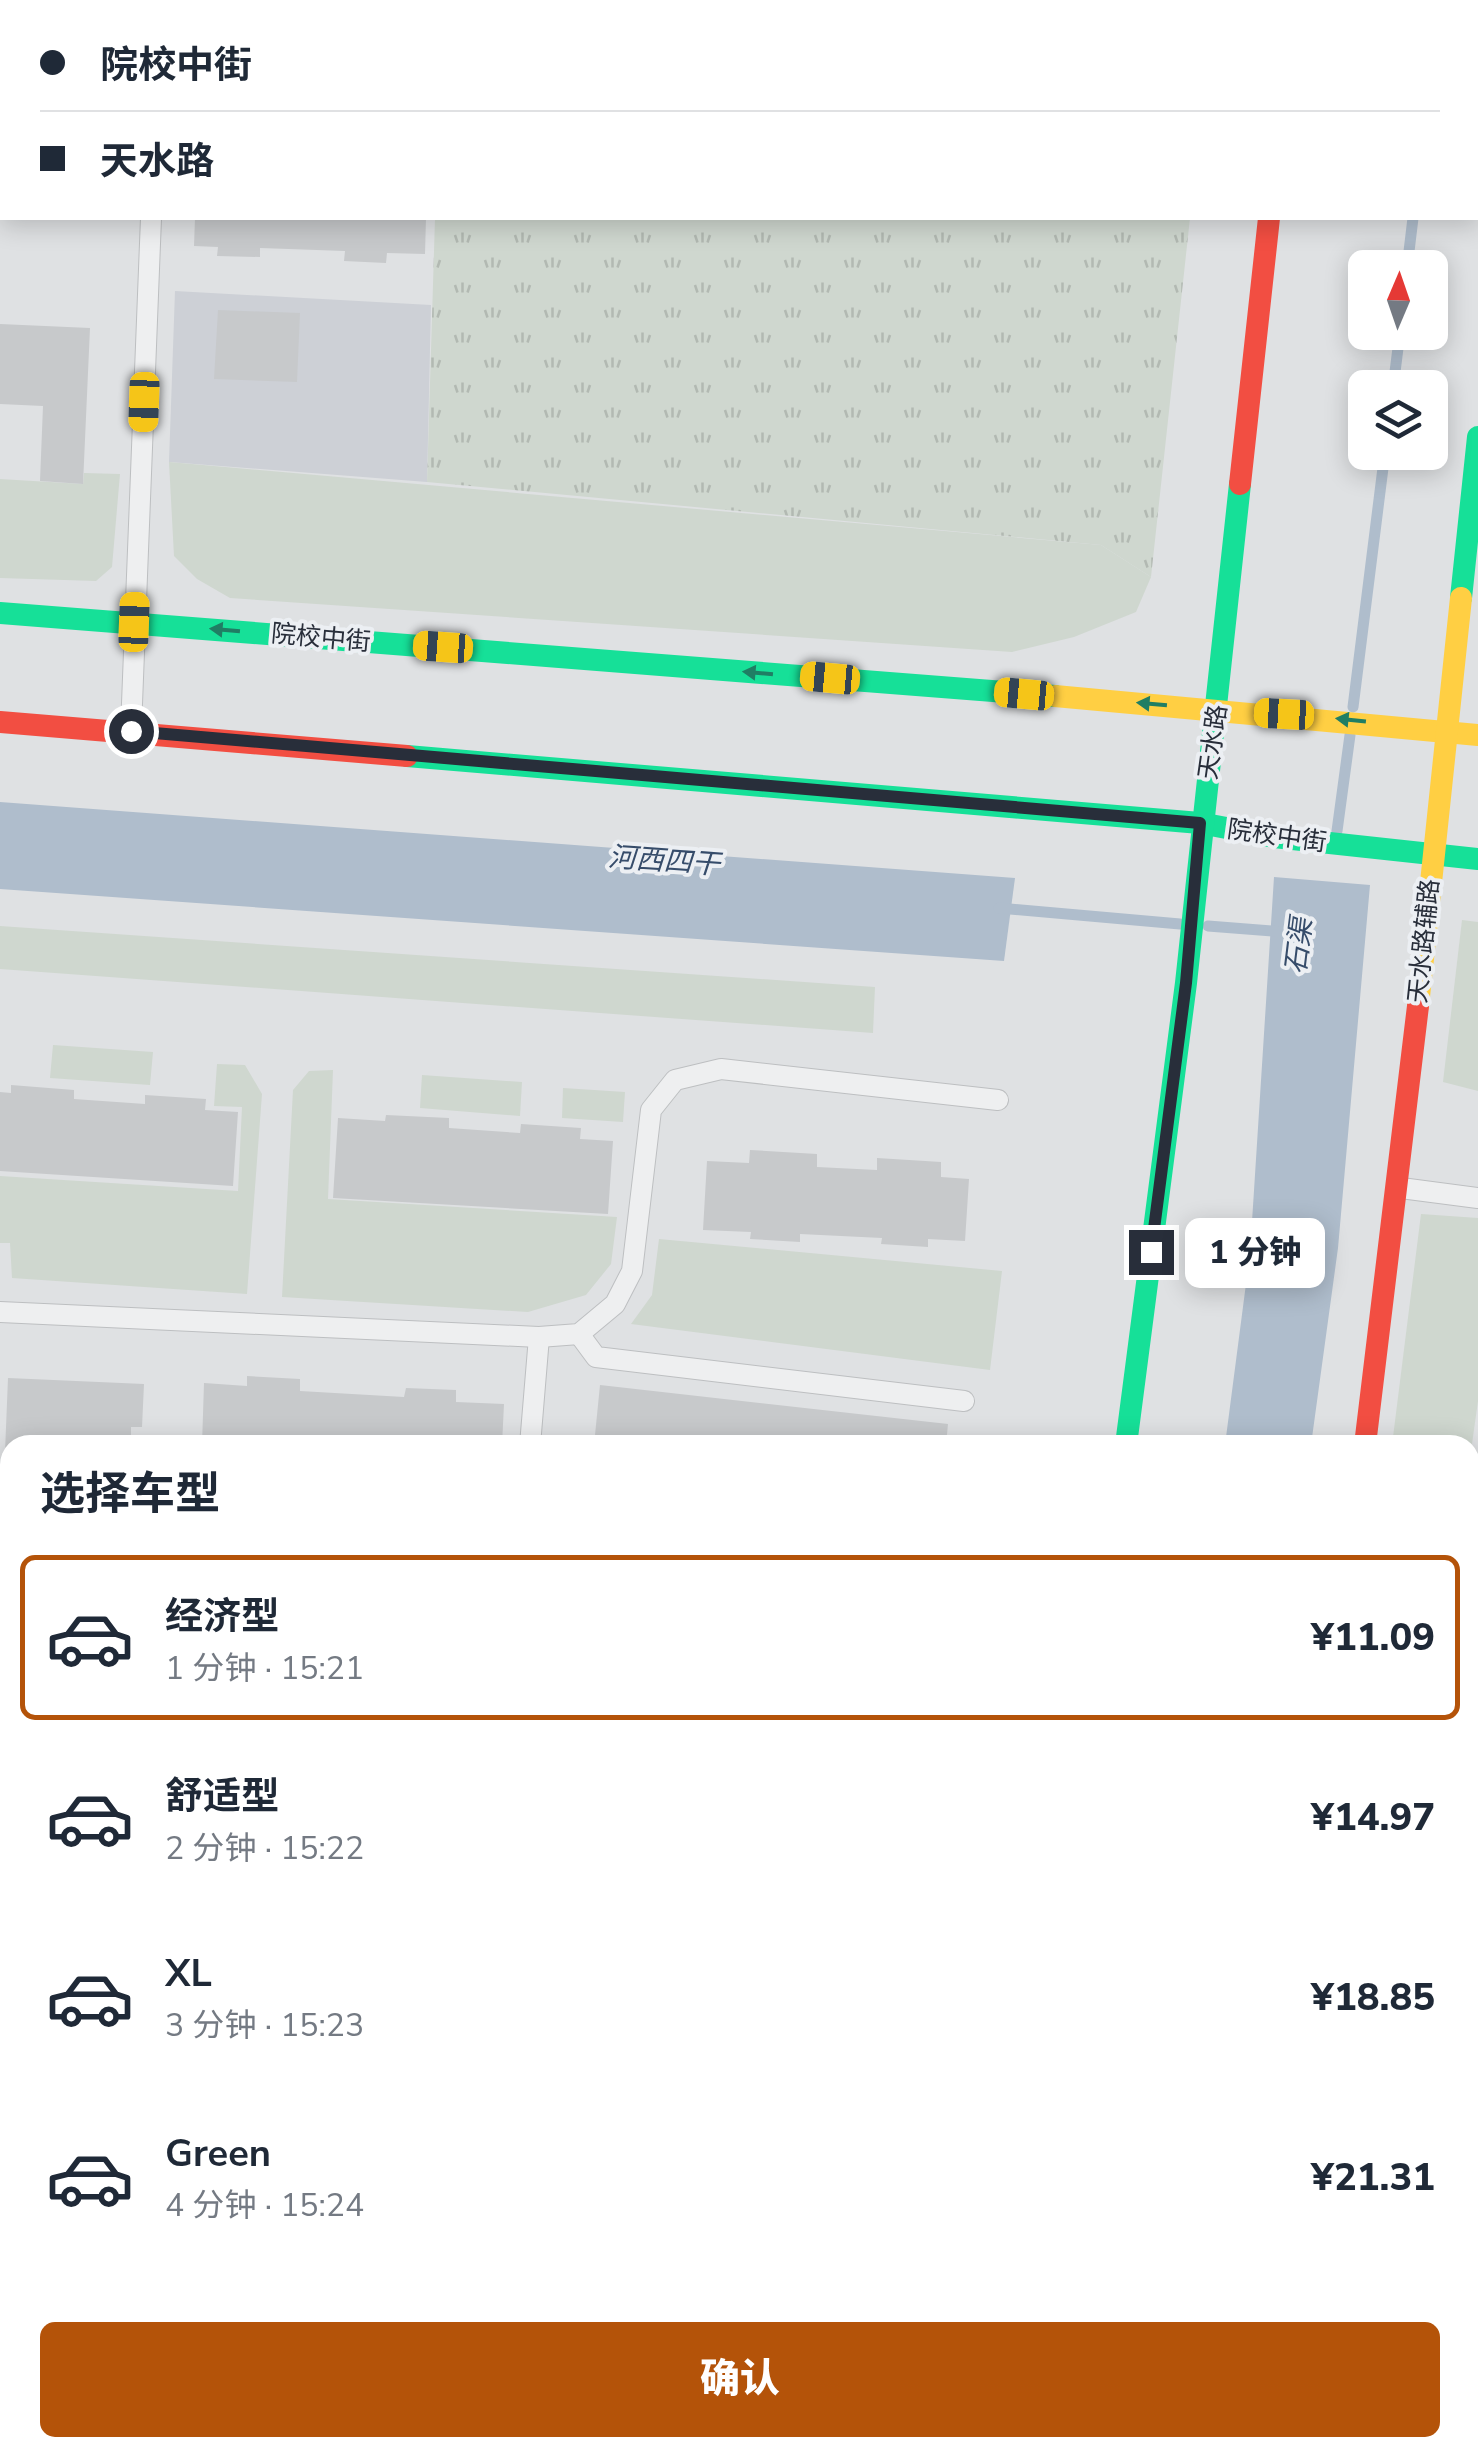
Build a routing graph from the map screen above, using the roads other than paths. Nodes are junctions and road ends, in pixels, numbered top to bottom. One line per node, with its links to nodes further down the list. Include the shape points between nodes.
1 (152, 220): 5 (lane)
2 (1269, 220): 6 (main road, 天水路)
3 (1478, 437): 8 (main road, 天水路辅路)
4 (0, 613): 5 (main road, 院校中街)
5 (134, 622): 6 (main road, 院校中街, one-way to 5); 9 (lane)
6 (1217, 710): 8 (main road, 院校中街, one-way to 6); 11 (main road, 天水路)
7 (0, 722): 9 (main road, 院校中街)
8 (1444, 729): 10 (main road, 院校中街); 12 (main road, 天水路辅路)
9 (131, 731): 11 (main road, 院校中街)
10 (1478, 735)
11 (1200, 823): 12 (main road, 院校中街); 22 (main road, 天水路)
12 (1432, 854): 13 (main road, 院校中街); 15 (main road, 天水路辅路)
13 (1478, 859)
14 (998, 1100): 18 (lane, via 721,1070 675,1080 652,1110 632,1271 615,1304)
15 (1399, 1188): 16 (lane); 23 (main road, 天水路辅路)
16 (1478, 1198)
17 (0, 1312): 19 (lane)
18 (579, 1334): 19 (lane); 20 (lane, via 596,1357)
19 (539, 1337): 21 (lane)
20 (964, 1402)
21 (531, 1435)
22 (1127, 1435)
23 (1367, 1435)

